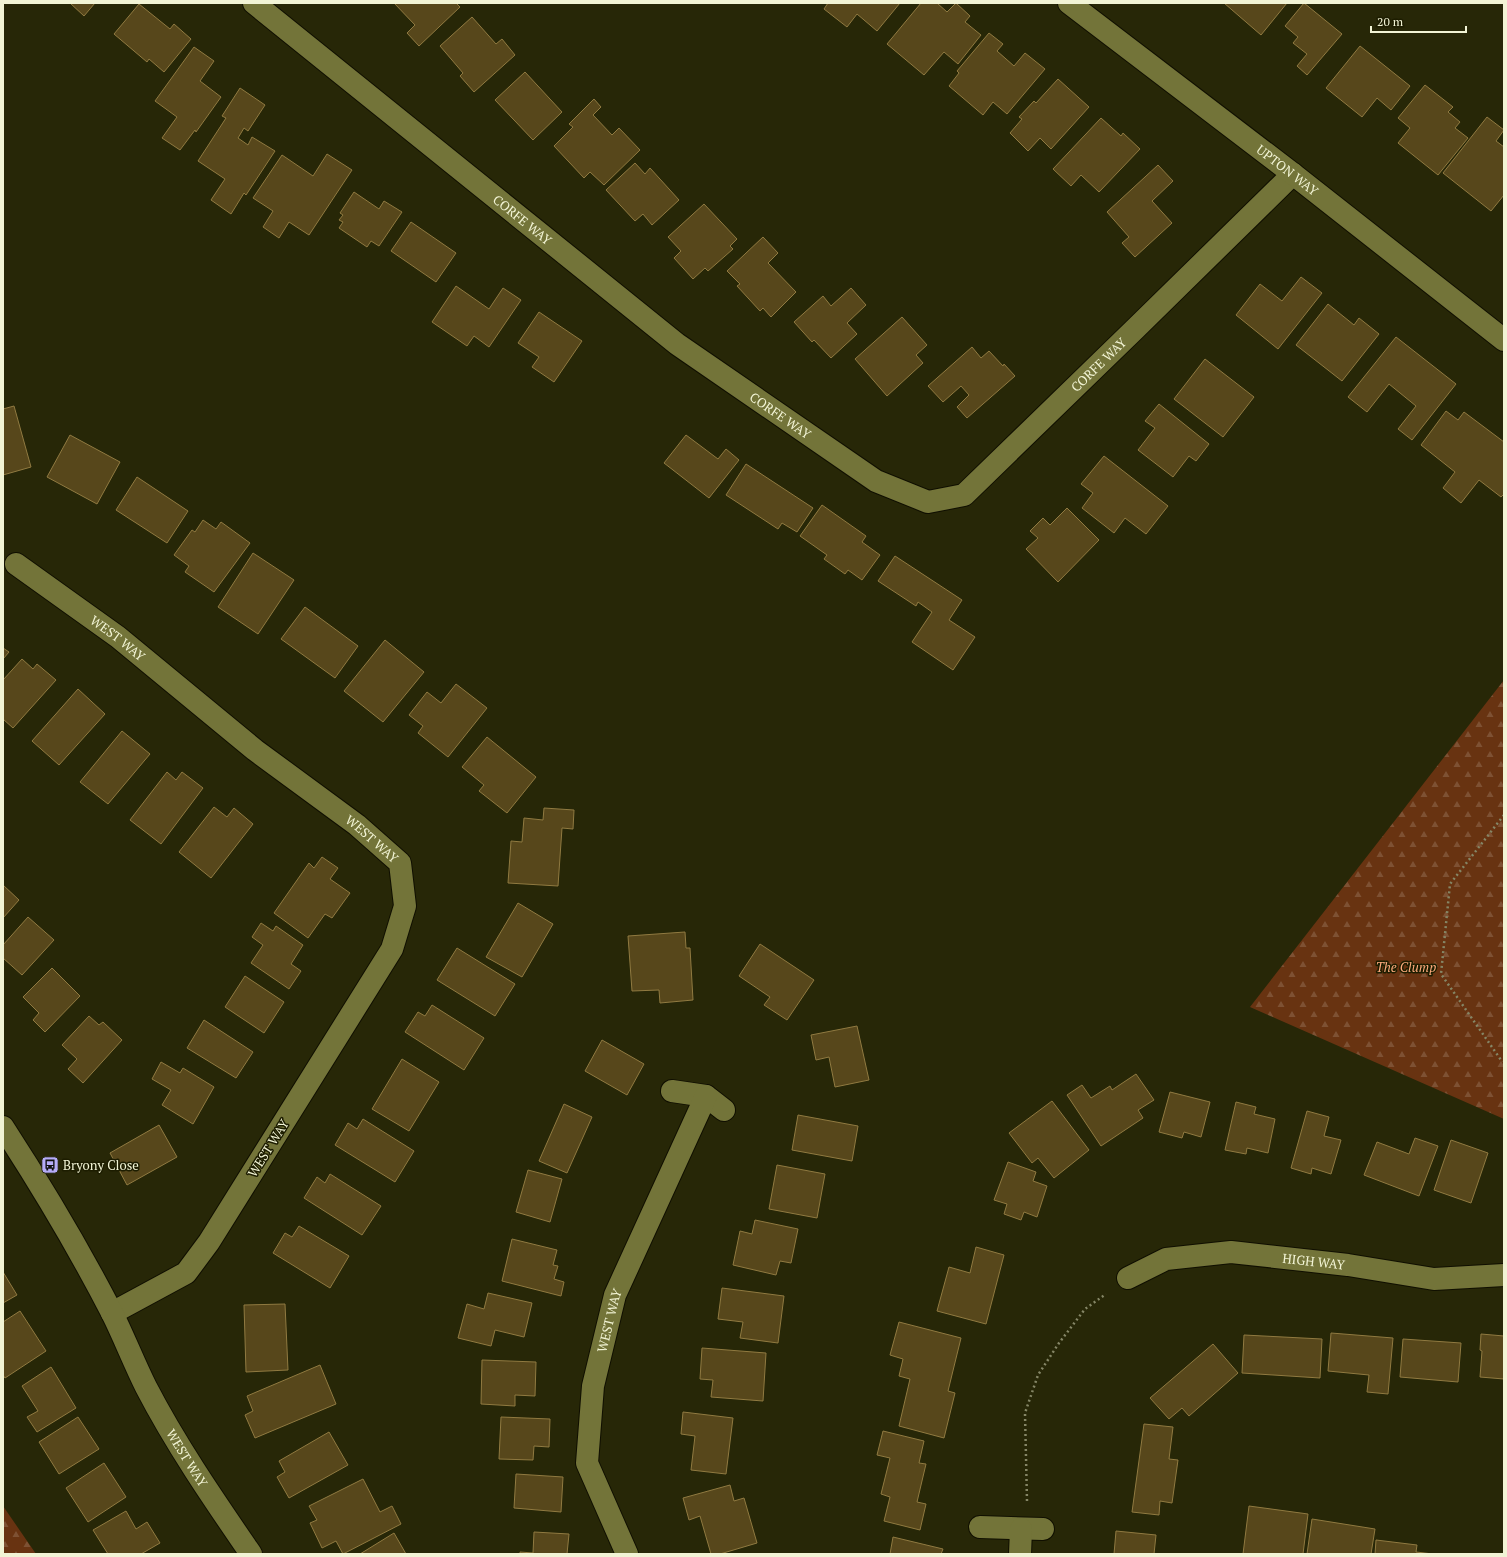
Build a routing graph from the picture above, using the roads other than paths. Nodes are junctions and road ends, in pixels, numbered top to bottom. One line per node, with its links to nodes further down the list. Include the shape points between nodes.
1 (254, 3): 3 (street, CORFE WAY, via 677,344 876,481 928,502 964,495)
2 (1069, 3): 3 (street, UPTON WAY)
3 (1293, 174): 4 (street, UPTON WAY)
4 (1504, 340)
5 (16, 564): 12 (street, WEST WAY, via 118,637 255,750 357,826 400,862 405,906 392,949 209,1242 186,1273)
6 (672, 1090): 7 (street)
7 (706, 1096): 8 (street); 15 (street, WEST WAY, via 615,1295 593,1386 587,1464)
8 (724, 1110)
9 (3, 1127): 12 (street, WEST WAY, via 32,1170)
10 (1504, 1275): 11 (street, HIGH WAY, via 1434,1279 1348,1265 1231,1252 1166,1259)
11 (1128, 1278)
12 (112, 1313): 14 (street, WEST WAY, via 146,1387 176,1441)
13 (980, 1527): 16 (street, via 1030,1529)
14 (251, 1554)
15 (627, 1554)
16 (1020, 1554)

